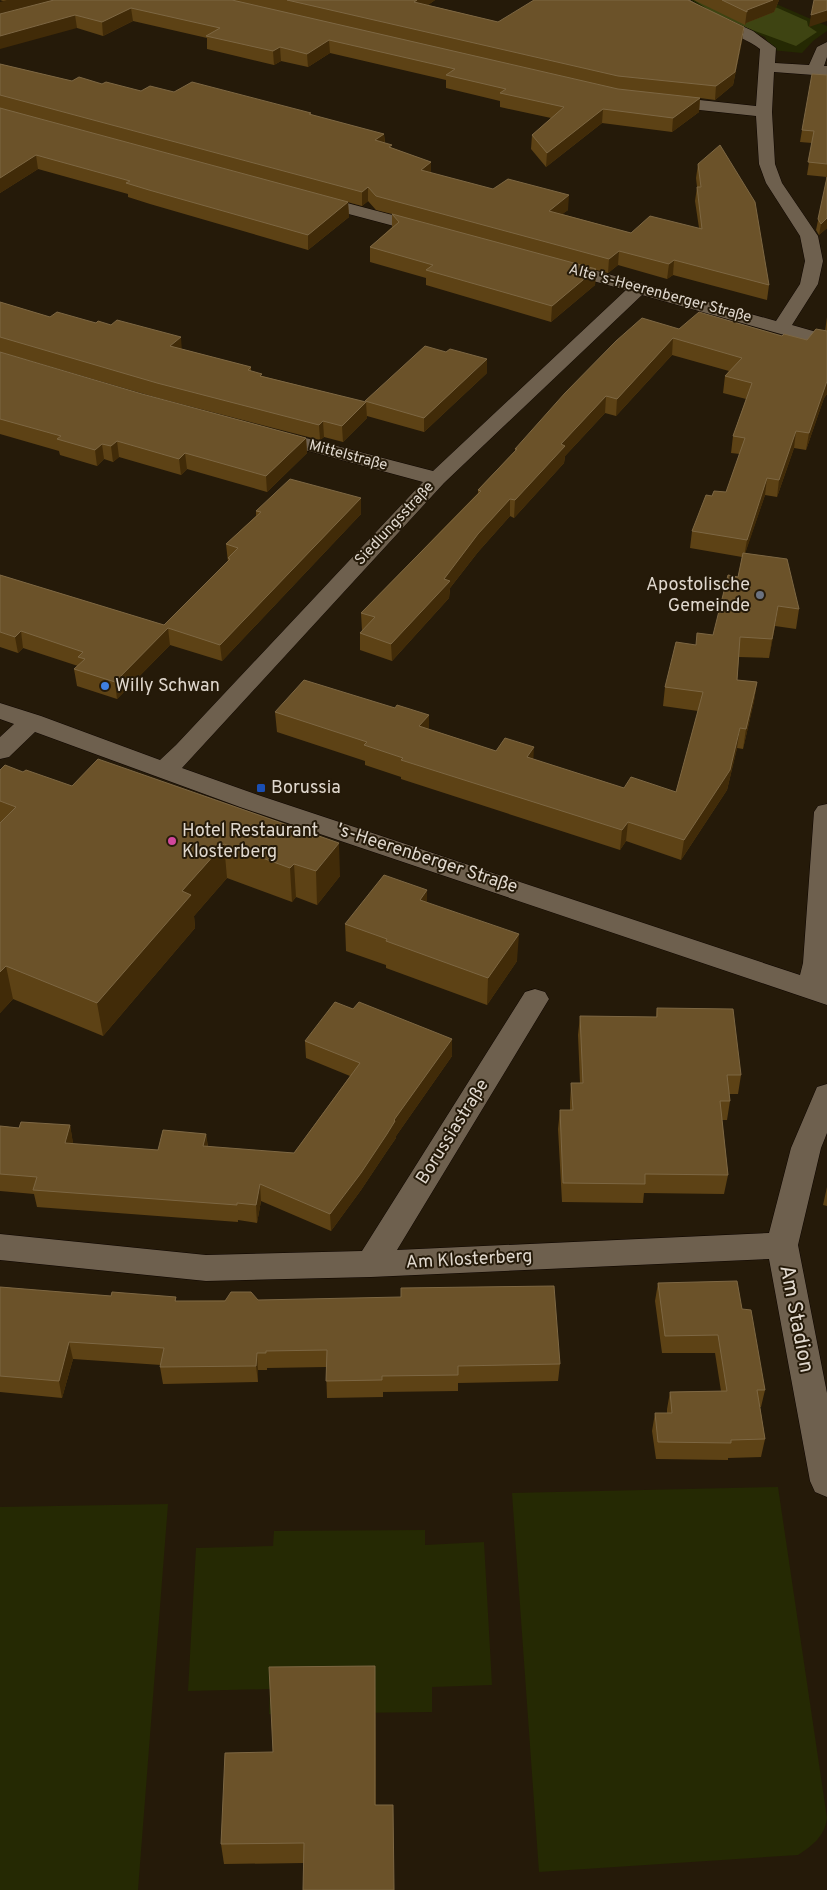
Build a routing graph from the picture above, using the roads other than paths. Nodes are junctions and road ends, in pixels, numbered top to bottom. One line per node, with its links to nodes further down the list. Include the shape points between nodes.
1 (681, 0): 3 (street, via 700,13 758,40 768,48)
2 (827, 47): 4 (street, via 822,50)
3 (768, 67): 4 (street); 6 (street)
4 (821, 71)
5 (646, 99): 6 (street)
6 (764, 112): 9 (street, via 767,164 774,183)
7 (301, 196): 8 (street)
8 (446, 235)
9 (809, 236): 10 (street); 13 (street, via 814,261 809,284)
10 (827, 238)
11 (542, 261): 12 (street, Alte 's-Heerenberger Straße)
12 (639, 288): 13 (street, Alte 's-Heerenberger Straße); 16 (street, Siedlungsstraße)
13 (781, 327): 14 (street, Alte 's-Heerenberger Straße)
14 (827, 341)
15 (256, 431): 16 (street, Mittelstraße)
16 (437, 479): 20 (street, Siedlungsstraße)
17 (0, 711): 18 (street, 's-Heerenberger Straße)
18 (32, 722): 19 (street); 20 (street, 's-Heerenberger Straße)
19 (0, 751)
20 (163, 771): 22 (street, 's-Heerenberger Straße)
21 (827, 812): 22 (street, via 817,963)
22 (819, 992)
23 (535, 999): 27 (street, Borussiastraße)
24 (827, 1095): 25 (street, via 806,1148)
25 (782, 1245): 27 (street, Am Klosterberg); 28 (street, Am Stadion)
26 (0, 1247): 27 (street, Am Klosterberg, via 206,1268)
27 (371, 1264)
28 (827, 1480)

